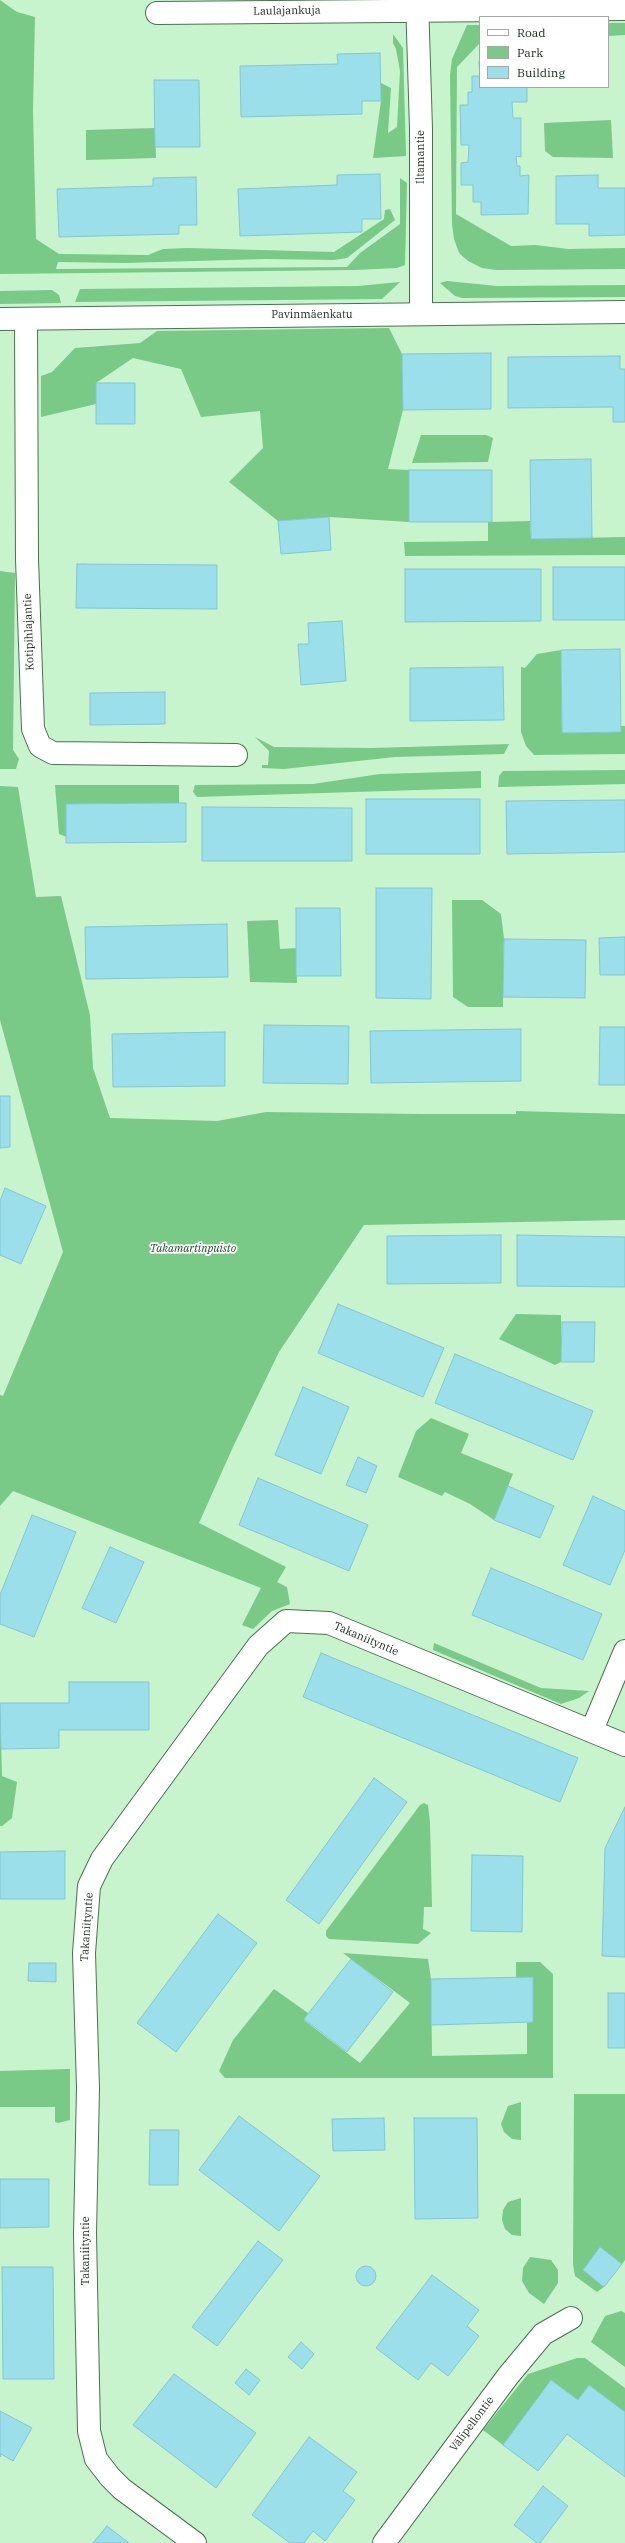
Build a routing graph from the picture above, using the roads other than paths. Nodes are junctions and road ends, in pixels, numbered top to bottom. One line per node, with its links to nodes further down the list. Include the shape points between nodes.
1 (417, 5): 2 (street, Laulajankuja); 3 (street, Laulajankuja); 5 (street, Iltamantie, via 421,129)
2 (625, 9)
3 (157, 13)
4 (625, 312): 5 (street, Pavinmäenkatu)
5 (421, 314): 7 (street, Pavinmäenkatu)
6 (0, 319): 7 (street, Pavinmäenkatu)
7 (26, 319): 8 (street, Kotipihlajantie, via 27,559 33,729 40,746 53,753)
8 (236, 755)
9 (625, 1651): 10 (street)
10 (592, 1730): 11 (street, Takaniityntie); 13 (street, Takaniityntie, via 328,1623 286,1621 254,1652 102,1859 90,1886 84,1953 88,2088 85,2242 89,2432 96,2459 110,2477 122,2489)
11 (625, 1745)
12 (571, 2318): 14 (street, Välipellontie, via 543,2334 508,2376)
13 (195, 2543)
14 (384, 2543)

